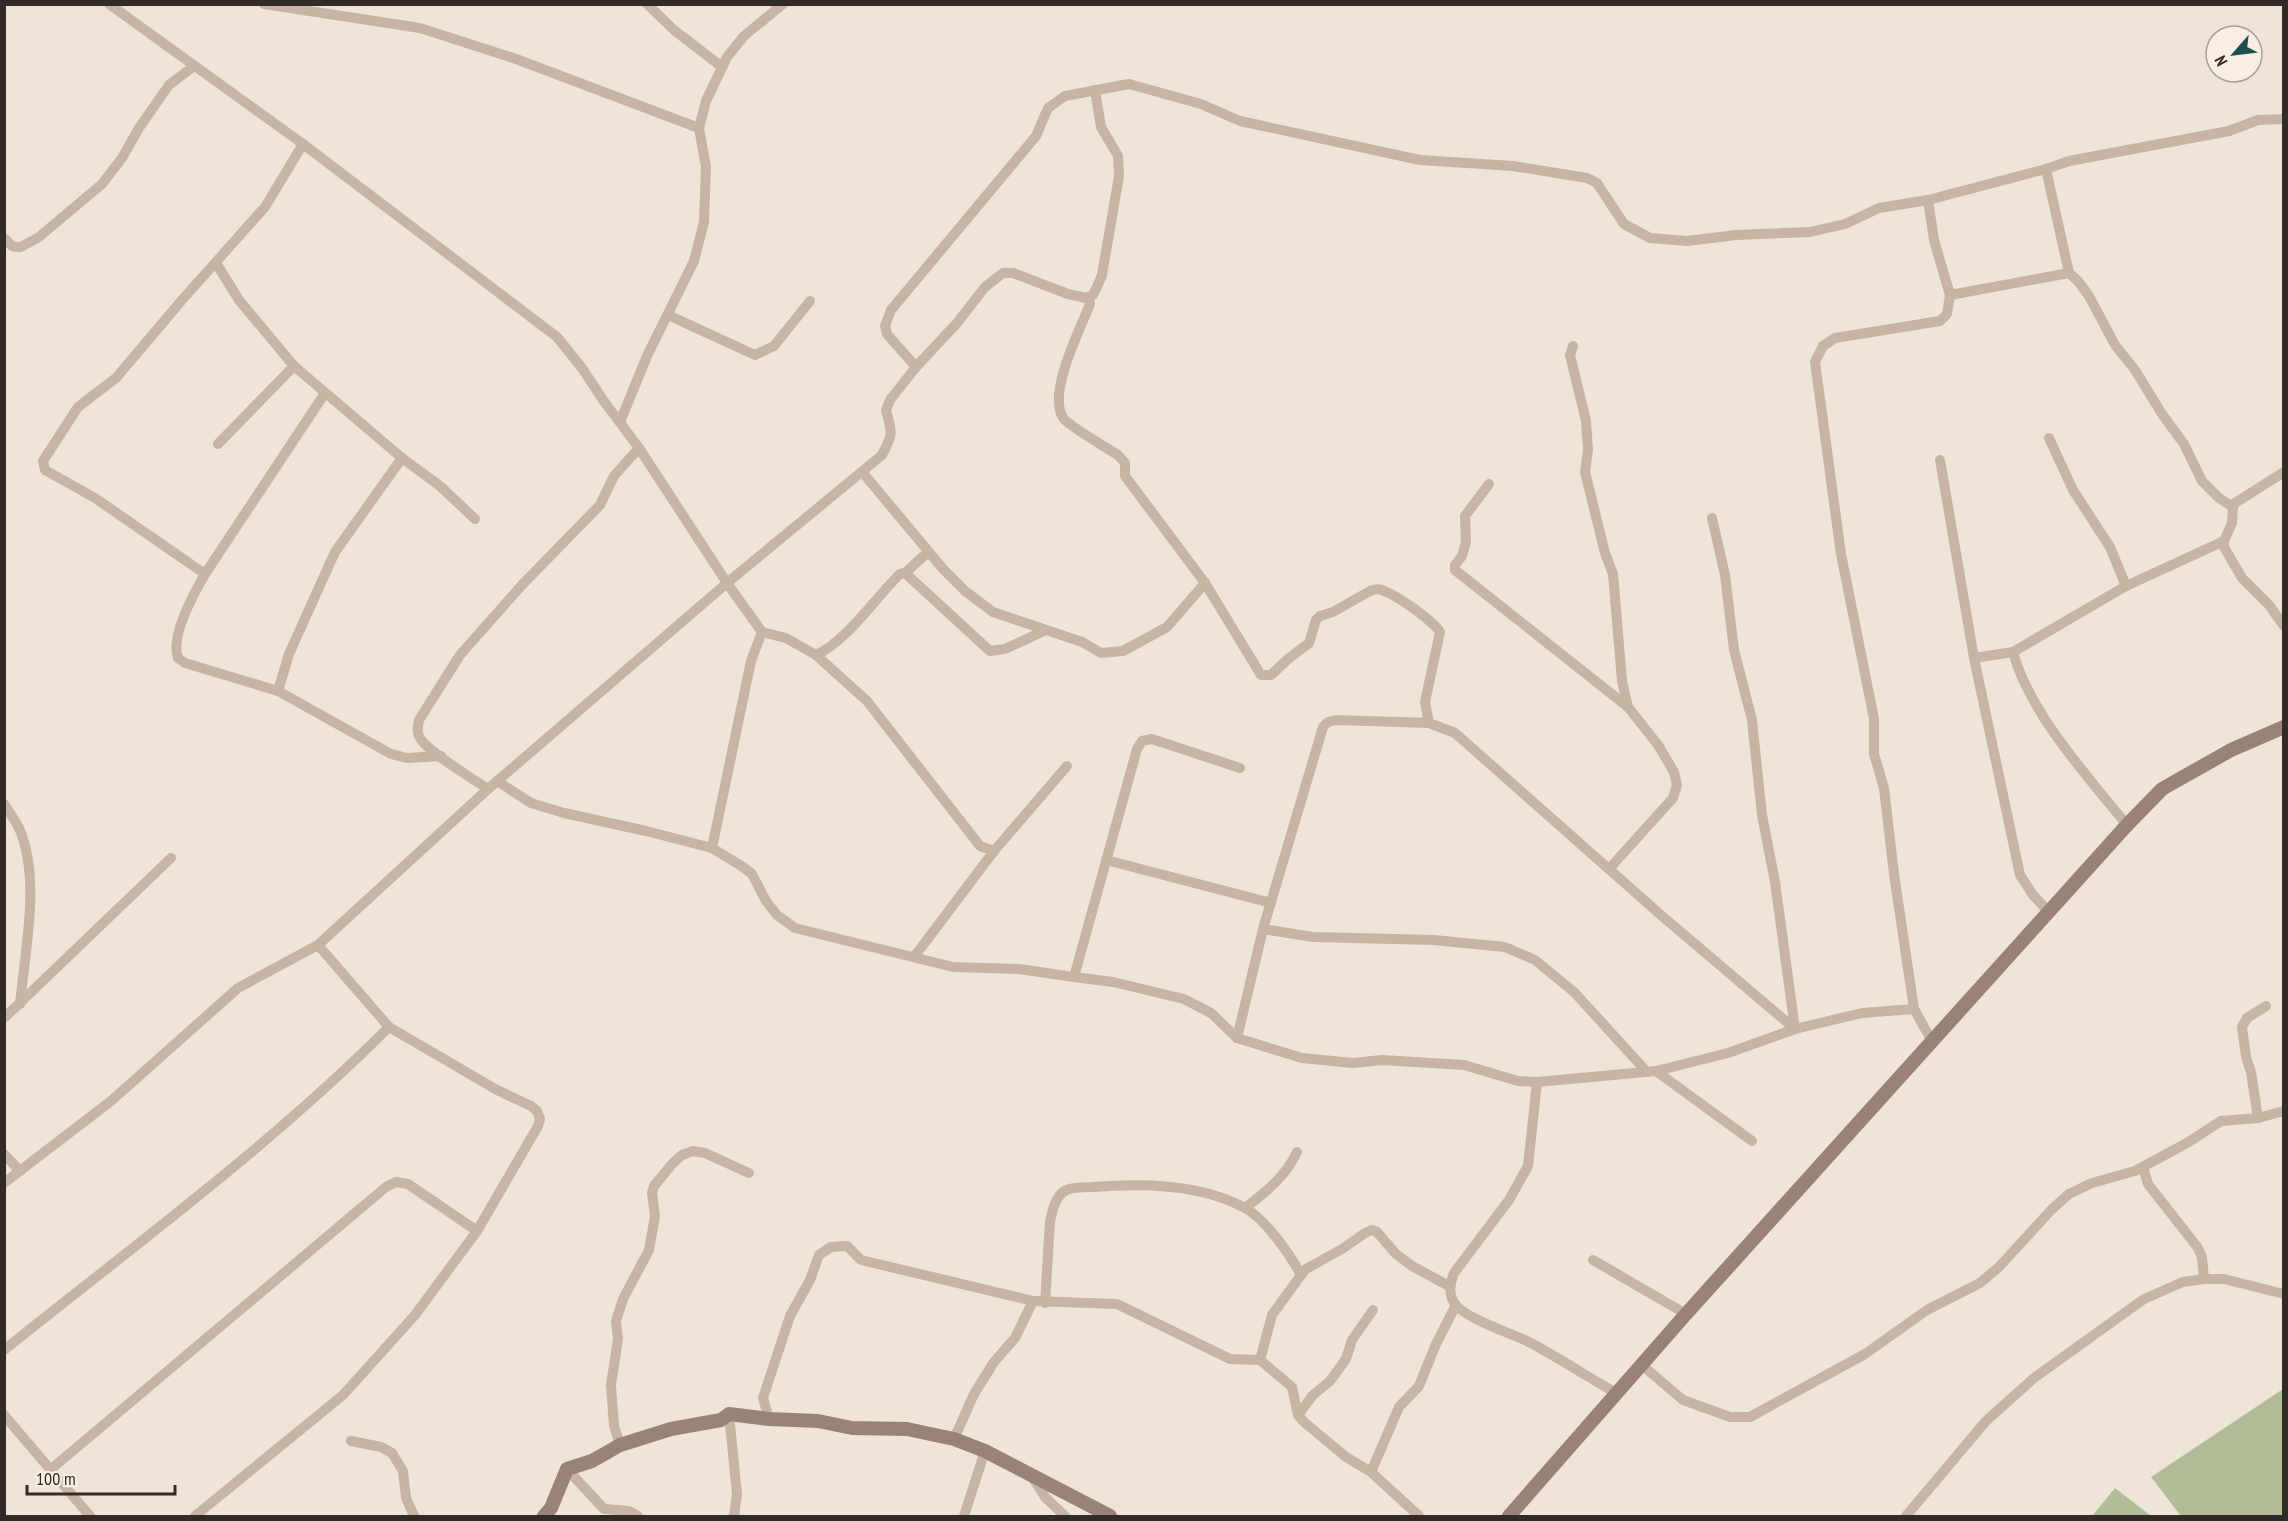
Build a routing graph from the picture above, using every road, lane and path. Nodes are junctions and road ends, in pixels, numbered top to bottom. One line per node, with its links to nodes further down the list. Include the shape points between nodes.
1 (109, 4): 6 (street)
2 (264, 4): 5 (street)
3 (647, 4): 7 (street)
4 (783, 4): 7 (street, via 744,36)
5 (295, 6): 10 (street, via 420,28 516,59)
6 (194, 66): 11 (street); 14 (street, via 169,85 102,184 39,237 21,247 12,246)
7 (722, 67): 10 (street)
8 (1095, 90): 13 (street, via 1128,84 1201,104 1240,121 1420,160 1513,166 1587,178 1597,183 1624,224 1650,238 1687,241 1810,232 1845,224 1879,207); 18 (street, via 1101,127 1118,156 1119,176 1102,275); 23 (street, via 1065,96 1048,108 1036,136 891,310 885,326 887,334)
9 (2283, 119): 12 (street, via 2258,120 2229,131 2069,161)
10 (699, 128): 20 (street, via 706,167 704,222 694,261)
11 (303, 144): 15 (street, via 264,207); 25 (street, via 557,337)
12 (2046, 169): 13 (street); 16 (street)
13 (1928, 200): 17 (street, via 1934,240)
14 (4, 238)
15 (216, 263): 22 (street, via 238,300); 40 (street, via 116,378 78,407 43,460 45,470 95,498)
16 (2069, 273): 17 (street); 34 (street, via 2089,296 2115,345 2184,444 2202,481)
17 (1950, 295): 74 (street, via 1947,315 1940,321 1835,338 1823,346 1815,362 1841,554 1874,719 1874,754 1884,788)
18 (1089, 298): 23 (street, via 1003,273 985,287); 42 (street, via 1060,385 1059,406 1065,419 1125,463 1125,476)
19 (810, 301): 20 (street, via 774,346 755,355)
20 (668, 315): 25 (street)
21 (1573, 346): 51 (street, via 1570,356 1586,421 1585,472 1613,573 1622,681)
22 (294, 366): 24 (street); 27 (street)
23 (916, 367): 32 (street, via 886,410 892,437 882,456)
24 (325, 393): 29 (street); 40 (street)
25 (620, 422): 28 (street)
26 (2049, 438): 43 (street, via 2073,490 2110,547)
27 (218, 444)
28 (639, 448): 41 (street); 54 (street, via 614,476 600,505 460,655 419,720 417,730 420,739)
29 (402, 458): 36 (street); 50 (street, via 335,552 289,654)
30 (1940, 460): 49 (street)
31 (2283, 472): 34 (street)
32 (863, 473): 38 (street); 41 (street)
33 (1489, 484): 51 (street, via 1465,516 1466,542 1455,570)
34 (2233, 507): 37 (street, via 2232,523)
35 (1712, 518): 77 (street, via 1725,575 1734,650 1752,720 1762,815)
36 (475, 519)
37 (2224, 541): 43 (street); 44 (street, via 2242,578)
38 (928, 552): 39 (street); 45 (street, via 965,591 993,612)
39 (905, 573): 45 (street, via 990,651 1005,649); 48 (street, via 830,648)
40 (204, 574): 50 (street, via 182,625 176,645 178,658)
41 (727, 583): 46 (street); 57 (street)
42 (1205, 583): 45 (street, via 1167,627 1123,651 1101,653); 52 (street, via 1265,676 1310,643 1320,616 1370,591 1383,590 1423,615 1440,632 1425,702)
43 (2126, 586): 47 (street)
44 (2283, 626)
45 (1046, 630)
46 (762, 632): 48 (street, via 786,638); 61 (street, via 751,661)
47 (2013, 652): 49 (street); 60 (street, via 2022,681 2058,738)
48 (816, 655): 62 (street, via 867,701 980,846)
49 (1974, 658): 67 (street, via 2020,875)
50 (278, 691): 54 (street, via 391,754 407,758)
51 (1628, 707): 65 (street, via 1658,745 1677,785 1673,798)
52 (1429, 723): 65 (street, via 1455,733); 66 (street, via 1336,720 1323,727)
53 (2283, 727): 60 (street, via 2231,750 2162,789)
54 (441, 756): 58 (street)
55 (1067, 766): 62 (street)
56 (1240, 768): 64 (street, via 1152,739 1142,741)
57 (497, 781): 58 (street); 61 (street, via 531,803)
58 (488, 789): 69 (street)
59 (4, 804): 72 (street, via 19,828 32,882)
60 (2127, 825): 67 (street)
61 (712, 848): 70 (street, via 752,874 777,915 795,928)
62 (994, 851): 70 (street)
63 (171, 858): 72 (street)
64 (1106, 860): 66 (street); 71 (street)
65 (1609, 869): 77 (street)
66 (1271, 903): 68 (street)
67 (2049, 912): 79 (street)
68 (1263, 929): 78 (street); 80 (street, via 1313,937 1434,940 1505,947 1535,960 1575,992)
69 (318, 945): 76 (street); 88 (street, via 238,988 111,1101)
70 (914, 957): 71 (street, via 953,967)
71 (1074, 976): 78 (street, via 1184,999 1211,1013)
72 (20, 1004): 75 (street)
73 (2266, 1006): 83 (street, via 2247,1018 2242,1027)
74 (1914, 1009): 77 (street, via 1862,1014); 79 (street)
75 (4, 1018)
76 (389, 1027): 92 (street, via 537,1111 538,1126); 103 (street, via 276,1133)
77 (1795, 1029): 80 (street, via 1728,1053)
78 (1238, 1038): 81 (street, via 1326,1062 1382,1060 1464,1065 1518,1081)
79 (1933, 1043): 102 (street)
80 (1652, 1072): 81 (street); 84 (street)
81 (1537, 1082): 96 (street, via 1528,1166)
82 (2283, 1112): 83 (street)
83 (2258, 1118): 87 (street, via 2221,1121)
84 (1752, 1141)
85 (1297, 1152): 91 (street, via 1280,1177)
86 (4, 1154): 88 (street)
87 (2143, 1167): 95 (street, via 2148,1184 2199,1248); 105 (street, via 2069,1194 1980,1283 1927,1310 1865,1354 1750,1417 1730,1417 1683,1400)
88 (20, 1171): 90 (street)
89 (749, 1173): 113 (street, via 693,1151 682,1155 654,1185 651,1242 616,1321 618,1339 611,1385 614,1426)
90 (4, 1183)
91 (1245, 1208): 94 (street, via 1280,1244); 99 (street, via 1191,1190 1157,1186 1065,1191 1057,1200 1050,1222)
92 (477, 1231): 116 (street, via 408,1184 396,1182 386,1186); 120 (street, via 415,1315 343,1395)
93 (1593, 1260): 102 (street)
94 (1301, 1275): 96 (street, via 1372,1230 1412,1266); 104 (street, via 1272,1315)
95 (2204, 1279): 97 (street, via 2224,1279); 130 (street, via 2183,1282 2144,1299 2034,1378 1986,1421)
96 (1449, 1286): 100 (street)
97 (2283, 1294)
98 (1033, 1301): 99 (street); 110 (street, via 861,1260 847,1246 831,1247 819,1255 790,1316 763,1398); 111 (street, via 1015,1338 979,1385)
99 (1045, 1303): 104 (street, via 1117,1304 1230,1359)
100 (1456, 1305): 106 (street, via 1530,1342); 117 (street, via 1419,1386 1399,1407)
101 (1373, 1310): 109 (street, via 1352,1340 1346,1359)
102 (1686, 1314): 105 (street)
103 (4, 1350)
104 (1260, 1360): 109 (street, via 1292,1387)
105 (1643, 1366): 106 (street)
106 (1617, 1394): 129 (street)
107 (729, 1414): 110 (street); 113 (street, via 721,1420 671,1429); 124 (street, via 737,1494)
108 (4, 1415): 116 (street)
109 (1298, 1415): 117 (street, via 1320,1437)
110 (769, 1419): 111 (street, via 907,1429)
111 (954, 1439): 114 (street)
112 (351, 1441): 121 (street, via 392,1453 403,1471 406,1498)
113 (620, 1445): 115 (street, via 592,1461)
114 (985, 1451): 118 (street); 125 (street)
115 (567, 1469): 122 (street); 123 (street, via 604,1509 630,1511)
116 (50, 1470): 119 (street)
117 (1371, 1472): 128 (street)
118 (1031, 1475): 126 (street, via 1045,1497); 127 (street)
119 (90, 1516)
120 (195, 1516)
121 (414, 1516)
122 (544, 1516)
123 (638, 1516)
124 (734, 1516)
125 (964, 1516)
126 (1065, 1516)
127 (1110, 1516)
128 (1419, 1516)
129 (1509, 1516)
130 (1906, 1516)

